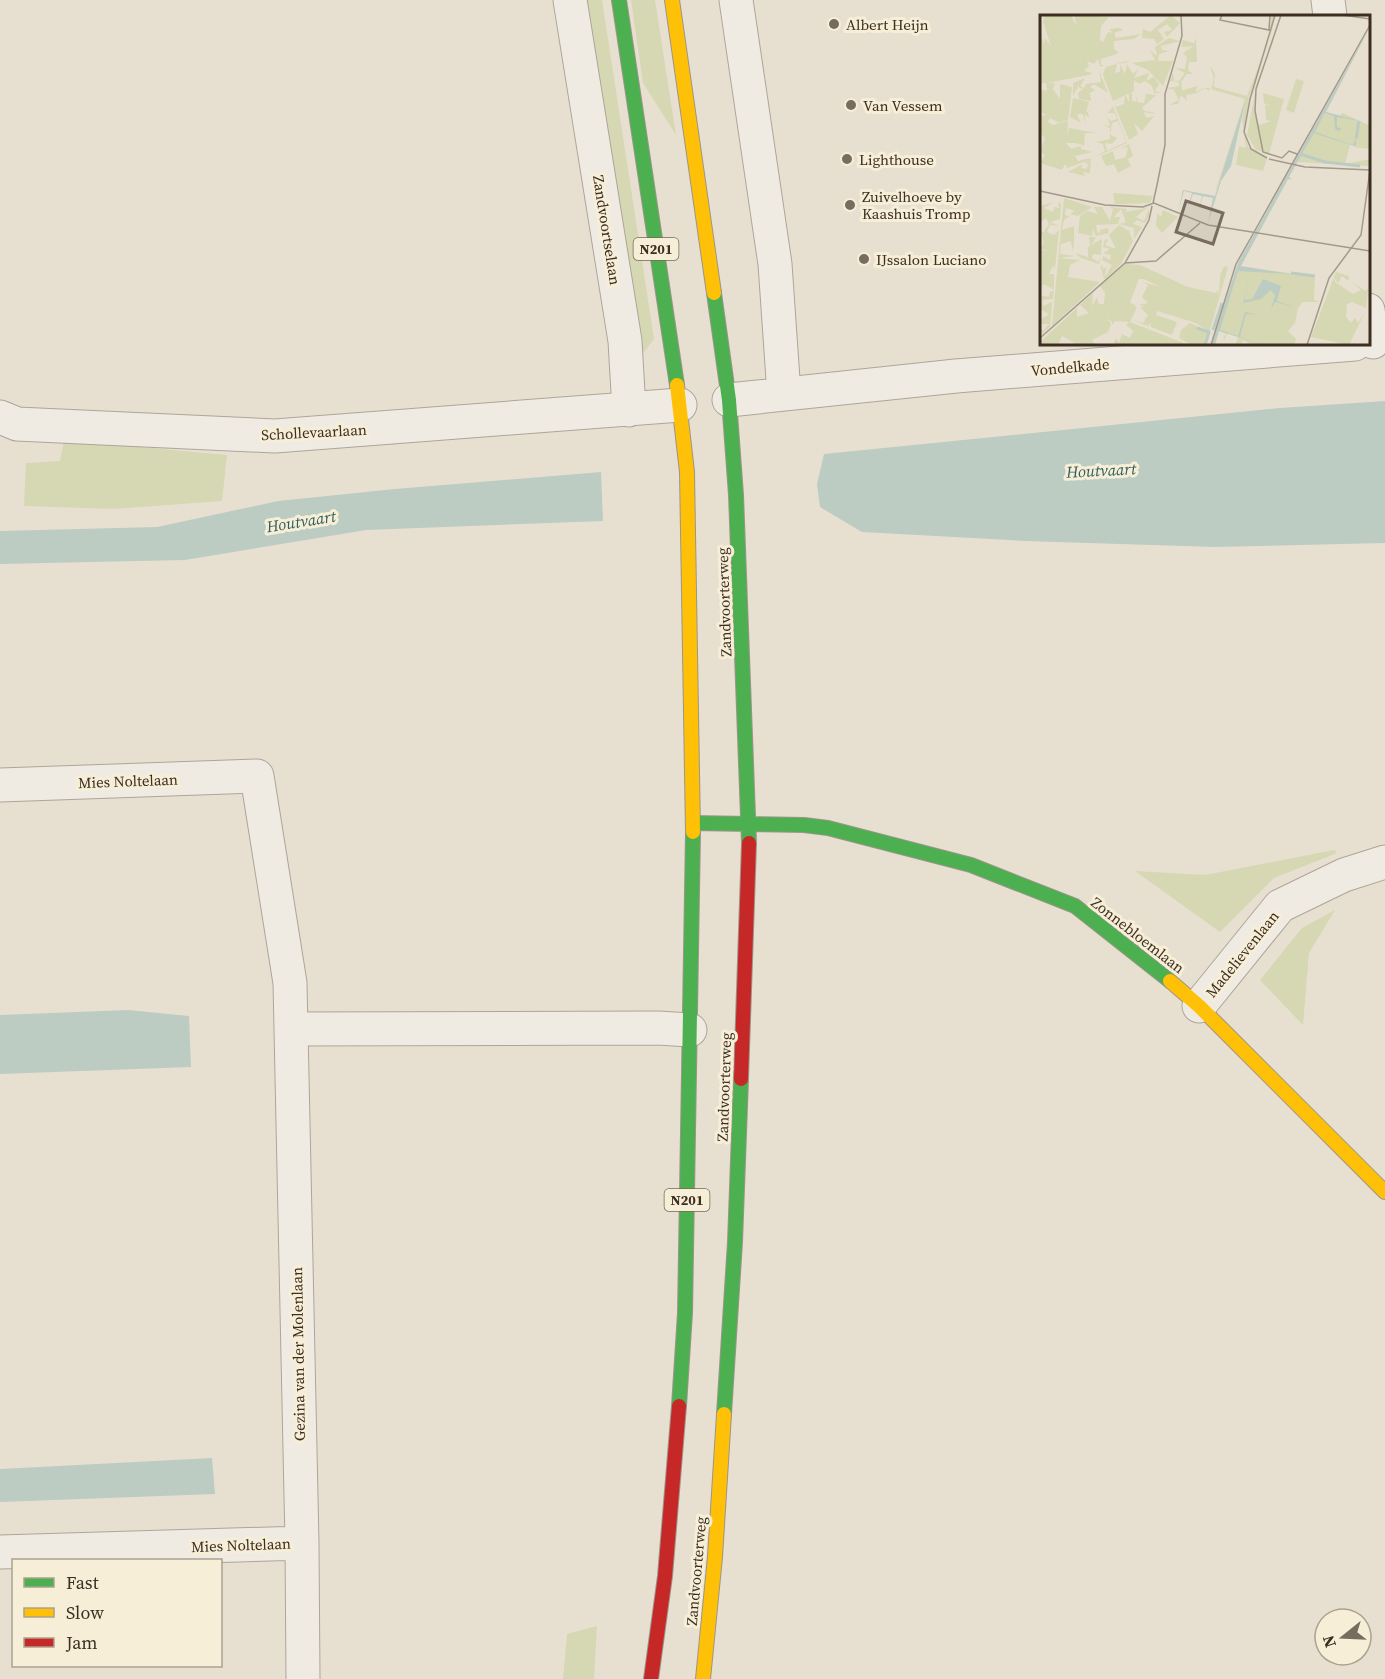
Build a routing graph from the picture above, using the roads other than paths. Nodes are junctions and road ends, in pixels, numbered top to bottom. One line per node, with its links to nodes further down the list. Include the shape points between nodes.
1 (570, 0): 11 (street, Zandvoortselaan, via 625,341)
2 (619, 0): 10 (main road, N201)
3 (672, 0): 9 (main road)
4 (736, 0): 8 (street, via 775,264)
5 (1328, 0): 6 (street)
6 (1330, 15)
7 (1333, 345): 8 (street, Vondelkade)
8 (784, 394): 9 (street)
9 (724, 400): 16 (main road, Zandvoorterweg, via 736,495)
10 (685, 404): 11 (street); 15 (main road, Zandvoorterweg / N201)
11 (629, 410): 12 (street, Schollevaarlaan, via 275,436 17,424)
12 (0, 417)
13 (257, 776): 14 (street, Mies Noltelaan); 19 (street, Gezina van der Molenlaan, via 290,983)
14 (0, 785)
15 (693, 823): 16 (main road, Zonnebloemlaan); 20 (main road, Zandvoorterweg / N201)
16 (749, 825): 18 (main road, Zonnebloemlaan, via 828,828 971,865 1075,906); 26 (main road, Zandvoorterweg, via 747,921 738,1031 735,1242 715,1557)
17 (1385, 862): 18 (street, Madelievenlaan, via 1344,875 1280,906)
18 (1199, 1006): 21 (main road, Zonnebloemlaan)
19 (291, 1029): 20 (street); 22 (street, Gezina van der Molenlaan)
20 (695, 1030): 25 (main road, Zandvoorterweg / N201, via 678,1447)
21 (1385, 1192)
22 (302, 1543): 23 (street, Mies Noltelaan); 24 (street, Gezina van der Molenlaan)
23 (0, 1552)
24 (303, 1679)
25 (651, 1679)
26 (703, 1679)

